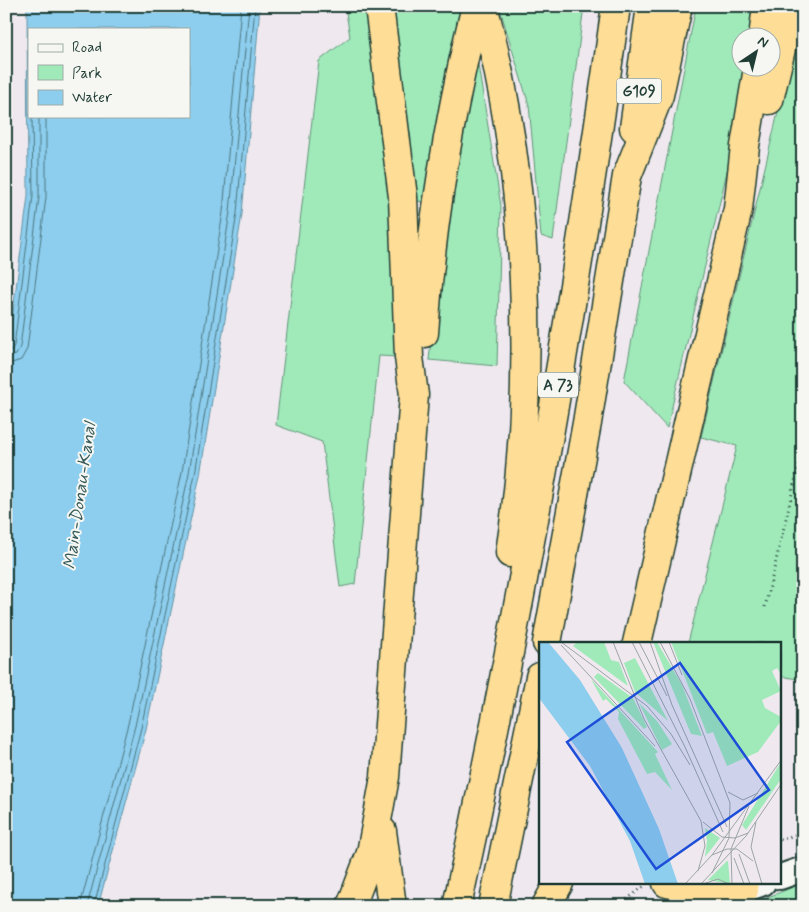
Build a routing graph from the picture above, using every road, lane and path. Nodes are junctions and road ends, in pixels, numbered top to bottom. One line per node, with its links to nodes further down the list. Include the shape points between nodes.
1 (11, 6): 13 (path)
2 (378, 6): 16 (highway, via 403,197 409,357)
3 (476, 6): 16 (highway, via 452,115 436,213 422,358)
4 (483, 6): 21 (highway, via 510,130 525,312 519,483 498,630)
5 (616, 6): 12 (highway, G109)
6 (651, 6): 14 (highway, G109)
7 (678, 6): 14 (highway, via 659,95)
8 (767, 6): 10 (highway)
9 (791, 6): 15 (highway, via 757,154)
10 (764, 28)
11 (756, 78): 15 (highway)
12 (604, 94): 21 (highway, A 73, via 552,423)
13 (6, 147)
14 (627, 176): 19 (highway, A 73)
15 (738, 210): 20 (highway)
16 (414, 395): 23 (highway, via 388,746)
17 (803, 447): 18 (path)
18 (765, 608)
19 (547, 642)
20 (637, 642)
21 (505, 675): 34 (highway, A 73)
22 (539, 682): 35 (highway)
23 (380, 812): 32 (highway, via 370,853); 33 (highway)
24 (803, 832): 25 (path)
25 (782, 839)
26 (803, 869): 27 (main road)
27 (782, 876)
28 (558, 884): 36 (highway)
29 (645, 884): 37 (path)
30 (671, 884): 31 (highway, via 687,888)
31 (754, 887): 38 (main road)
32 (351, 906)
33 (392, 906)
34 (457, 906)
35 (493, 906)
36 (546, 906)
37 (619, 906)
38 (700, 906)

